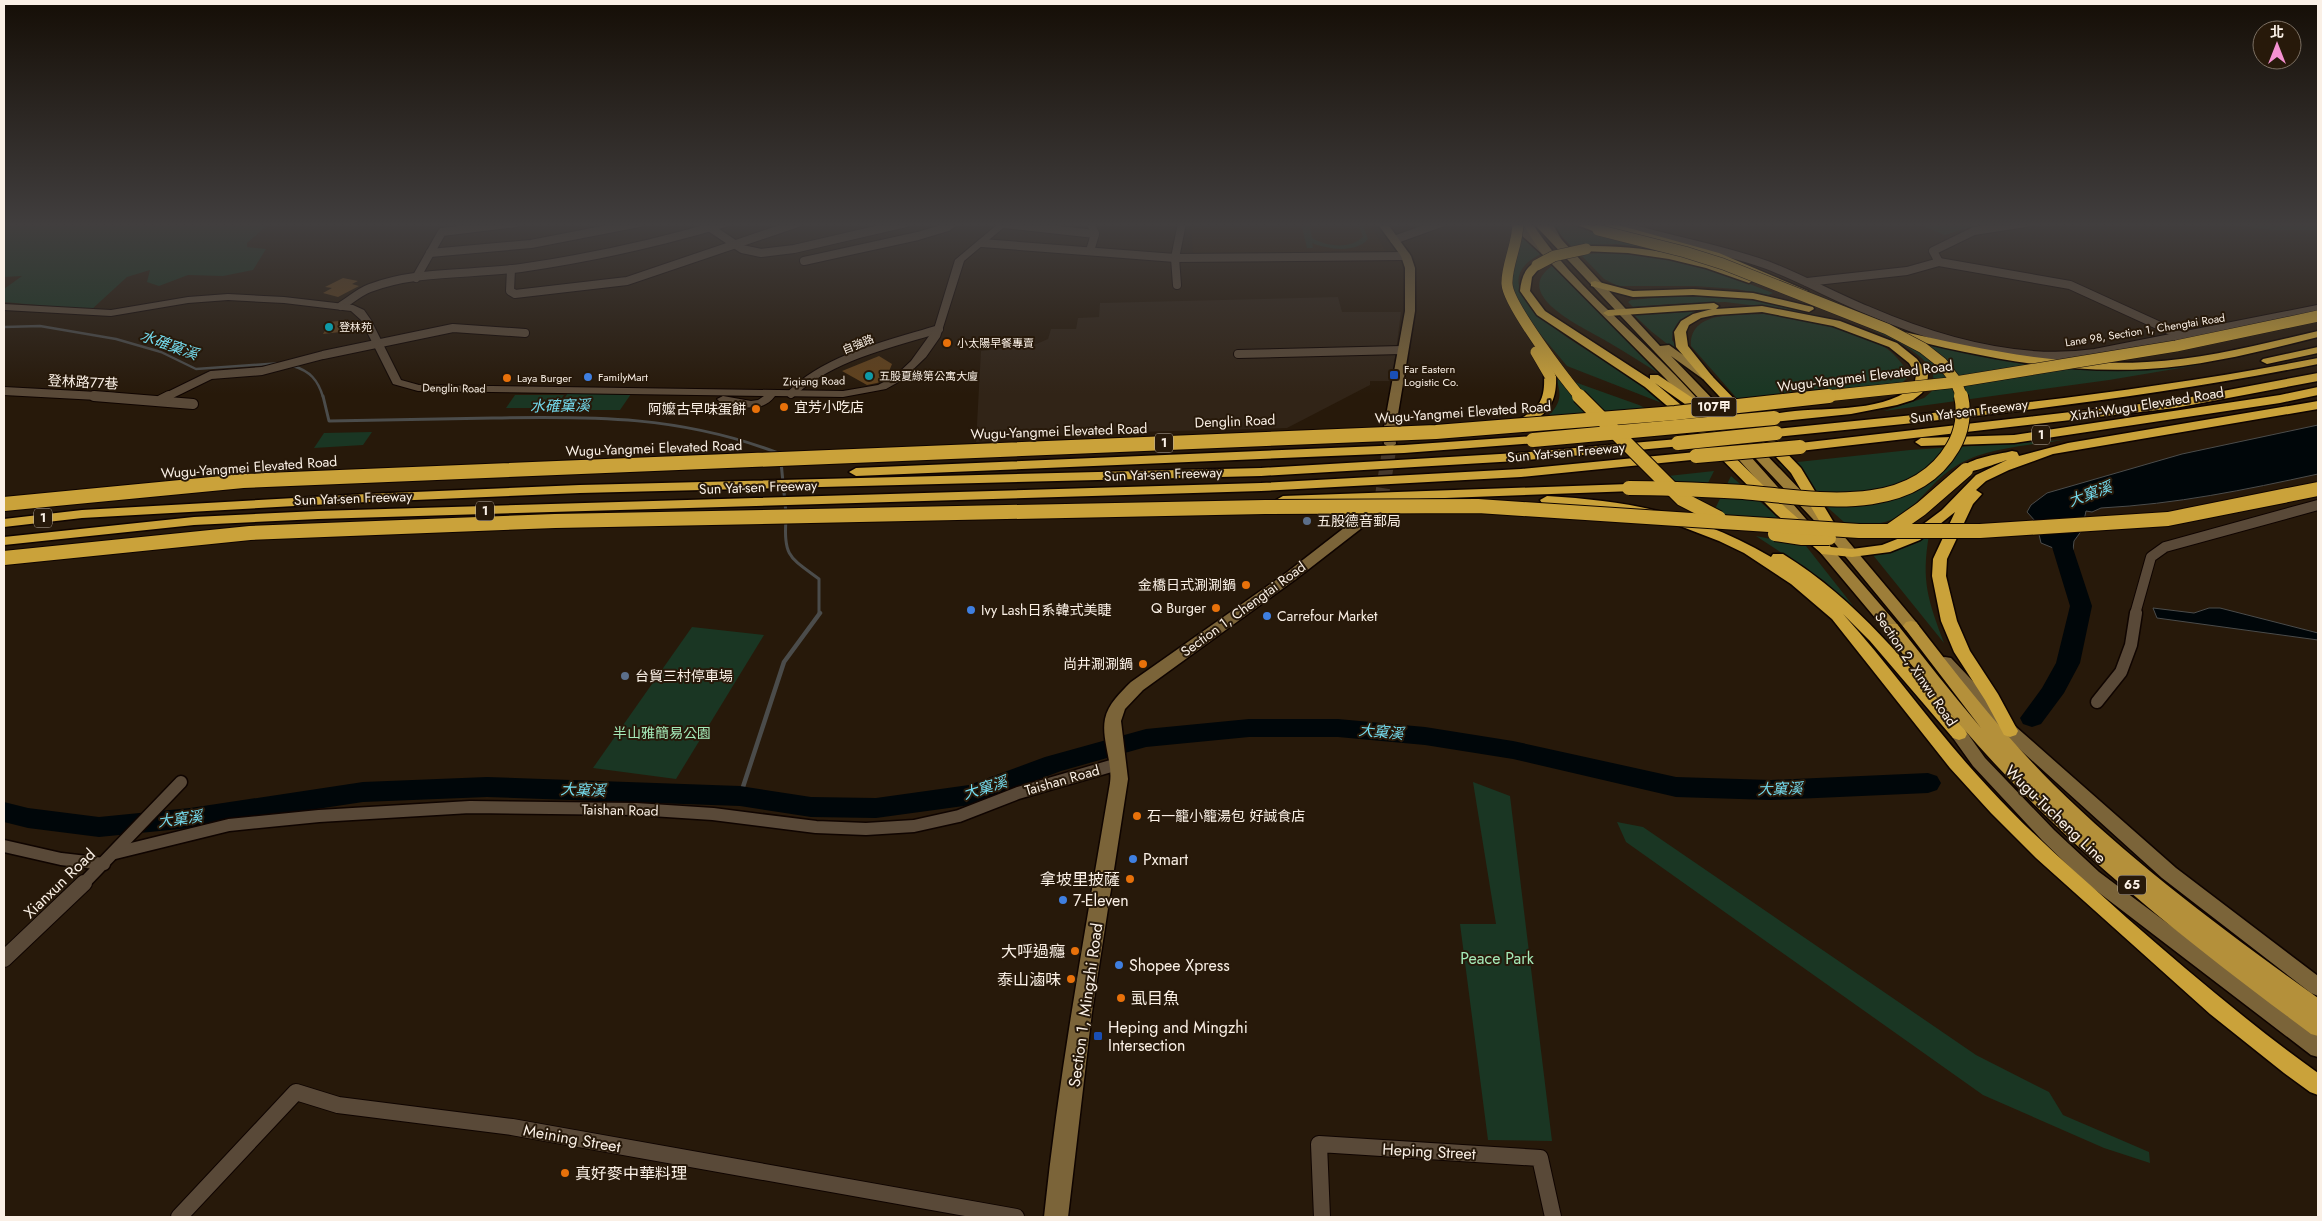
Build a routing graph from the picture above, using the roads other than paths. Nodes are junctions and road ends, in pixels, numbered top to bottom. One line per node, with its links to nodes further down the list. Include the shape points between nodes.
1 (407, 280): 21 (street, via 369,288)
2 (511, 280): 3 (street, via 510,291 515,294)
3 (630, 280)
4 (954, 280): 29 (street, Ziqiang Road)
5 (1177, 280): 20 (street)
6 (1410, 280): 36 (main road, via 1410,311)
7 (1503, 280): 55 (highway, bridge, via 1502,286 1515,320 1550,376 1549,400 1539,414 1479,440)
8 (1508, 280): 52 (highway, bridge, via 1516,309 1579,396 1682,499 1720,518 1762,532 1802,538 1846,538 1885,533 1908,520 1944,487 1975,465 2082,442)
9 (1575, 280): 25 (main road, Section 2, Xinwu Road / 107甲)
10 (1592, 280): 19 (main road, Section 2, Xinwu Road / 107甲)
11 (1750, 280): 28 (highway, bridge)
12 (1765, 280): 60 (highway, bridge, via 1894,333 1935,357 1948,370 1964,397 1963,421 1951,451 1933,471 1892,493 1837,499 1702,489 1629,488)
13 (1778, 280): 39 (highway, via 1896,328)
14 (1801, 280): 18 (street, Lane 98, Section 1, Chengtai Road)
15 (1825, 280): 18 (street, Lane 98, Section 1, Chengtai Road)
16 (2041, 280): 33 (street, via 2070,285)
17 (1526, 282): 51 (highway, via 1545,309 1557,319 1617,352); 72 (highway, via 1528,296 1541,313 1649,384)
18 (1806, 282): 33 (street, Lane 98, Section 1, Chengtai Road, via 1906,325 2018,351 2067,356)
19 (1595, 284): 26 (main road, Section 2, Xinwu Road / 107甲); 28 (highway, via 1633,294 1702,292 1753,296 1791,303)
20 (1177, 285)
21 (341, 306): 22 (street, Denglin Road, via 228,297 111,313); 35 (street, Denglin Road, via 360,312)
22 (4, 307)
23 (1762, 309): 26 (highway, via 1694,306); 43 (highway, via 1715,312 1685,323 1680,332 1682,347); 55 (highway, bridge, via 1836,323 1894,345 1918,366 1922,375 1919,390 1907,399 1881,406 1533,440)
24 (2318, 309): 33 (street, Lane 98, Section 1, Chengtai Road)
25 (1608, 312): 26 (highway); 51 (main road, Section 2, Xinwu Road / 107甲)
26 (1622, 312): 31 (main road, Section 2, Xinwu Road / 107甲)
27 (2318, 316): 34 (highway, Wugu-Yangmei Elevated Road / 1, bridge)
28 (1875, 328): 39 (highway)
29 (939, 329): 47 (street, 自強路, via 889,344 829,368 796,387); 47 (street, Ziqiang Road, via 934,340 913,364 884,386 843,394)
30 (525, 333): 35 (street, via 461,328)
31 (1645, 335): 43 (main road); 68 (main road, Section 2, Xinwu Road / 107甲)
32 (2318, 336): 39 (highway, via 2183,362 2114,365)
33 (2183, 337): 34 (street)
34 (2202, 341): 62 (highway, Wugu-Yangmei Elevated Road / 1, bridge, via 1913,388 1694,411 1436,432 243,481)
35 (378, 344): 46 (street, Denglin Road, via 396,382 407,386 651,391 712,397 758,406); 48 (street, via 262,371 211,375)
36 (1402, 350): 38 (street); 53 (main road)
37 (2318, 350): 41 (highway, 1)
38 (1238, 354)
39 (2015, 357)
40 (2318, 361): 41 (highway, Sun Yat-sen Freeway / 1)
41 (2241, 372): 58 (highway, Sun Yat-sen Freeway / 1, bridge, via 2017,409 1517,457 1261,472 981,480)
42 (2318, 377): 54 (highway, Sun Yat-sen Freeway / 1, via 2174,404)
43 (1708, 378): 68 (highway, via 1796,472)
44 (4, 391): 48 (street, 登林路77巷)
45 (2318, 391): 54 (highway, Xizhi-Wugu Elevated Road / 1, via 2014,439)
46 (772, 393): 47 (street, Ziqiang Road)
47 (791, 394)
48 (162, 400): 49 (street, 登林路77巷)
49 (193, 404)
50 (2318, 405): 52 (highway)
51 (1696, 406): 72 (main road, Section 2, Xinwu Road / 107甲)
52 (2132, 437): 57 (highway)
53 (1389, 438): 56 (street, Denglin Road, via 1066,442)
54 (1800, 447): 64 (highway, Sun Yat-sen Freeway / 1, bridge, via 1521,473)
55 (1404, 448): 58 (highway)
56 (812, 456)
57 (2018, 460): 73 (highway, via 1981,478 1947,513 1915,537 1885,549); 79 (highway, via 1967,502 1940,559 1939,576 1949,621 1962,652)
58 (800, 478): 66 (highway, Sun Yat-sen Freeway / 1, via 357,498)
59 (2318, 488): 74 (highway, 1, bridge, via 2168,519 1980,531 1858,531 1478,506 1255,507 555,521 250,533)
60 (1426, 496): 64 (highway); 78 (highway, via 1609,498 1646,503 1721,527 1800,569 1842,602 1873,633 1915,686); 90 (highway, via 1570,501 1648,511 1684,522 1761,557 1788,574 1836,616 1937,740 2035,846 2206,999)
61 (1381, 502): 77 (main road, Section 1, Chengtai Road, via 1291,576 1137,686 1120,702)
62 (4, 504)
63 (2318, 505): 76 (street, via 2165,547 2151,557 2133,622 2131,645 2121,672)
64 (798, 506): 65 (highway)
65 (775, 507): 67 (highway, Sun Yat-sen Freeway / 1, via 318,515); 69 (highway, via 314,523)
66 (4, 521)
67 (194, 521): 69 (highway); 70 (highway, Sun Yat-sen Freeway / 1)
68 (1832, 531): 73 (main road, Section 2, Xinwu Road / 107甲)
69 (54, 540): 71 (highway)
70 (4, 541)
71 (4, 547)
72 (1827, 551): 73 (highway); 78 (main road, Section 2, Xinwu Road / 107甲, via 1892,628 1942,702)
73 (1852, 553): 75 (main road, Section 2, Xinwu Road / 107甲)
74 (4, 558)
75 (1911, 626): 78 (highway, Wugu-Tucheng Line / 65); 79 (main road, Section 2, Xinwu Road / 107甲)
76 (2097, 702)
77 (1113, 720): 80 (main road, Section 1, Mingzhi Road)
78 (1970, 724): 87 (highway, Wugu-Tucheng Line / 65, via 2015,755 2088,828 2168,896); 88 (highway, Wugu-Tucheng Line / 65, via 2020,781 2115,871 2219,955); 89 (main road, Section 2, Xinwu Road / 107甲, via 2002,788 2092,877)
79 (2010, 731): 86 (main road, Section 2, Xinwu Road / 107甲, via 2169,873)
80 (1118, 764): 83 (street, Taishan Road, via 1018,793 959,816 914,826 866,829 816,827 636,808 470,807 319,816 229,826); 93 (main road, Section 1, Mingzhi Road, via 1111,840 1082,1012)
81 (181, 782): 83 (street, Xianxun Road)
82 (4, 846): 84 (street, via 61,860)
83 (115, 853): 84 (street, Xianxun Road)
84 (104, 864): 85 (street, Xianxun Road)
85 (4, 959)
86 (2318, 987)
87 (2318, 1009)
88 (2318, 1027)
89 (2318, 1048)
90 (2318, 1086)
91 (179, 1217): 92 (street, Meining Street, via 296,1092 338,1105 512,1127)
92 (1016, 1217)
93 (1056, 1217)
94 (1322, 1217): 95 (street, Heping Street, via 1319,1144 1540,1158)
95 (1553, 1217)

